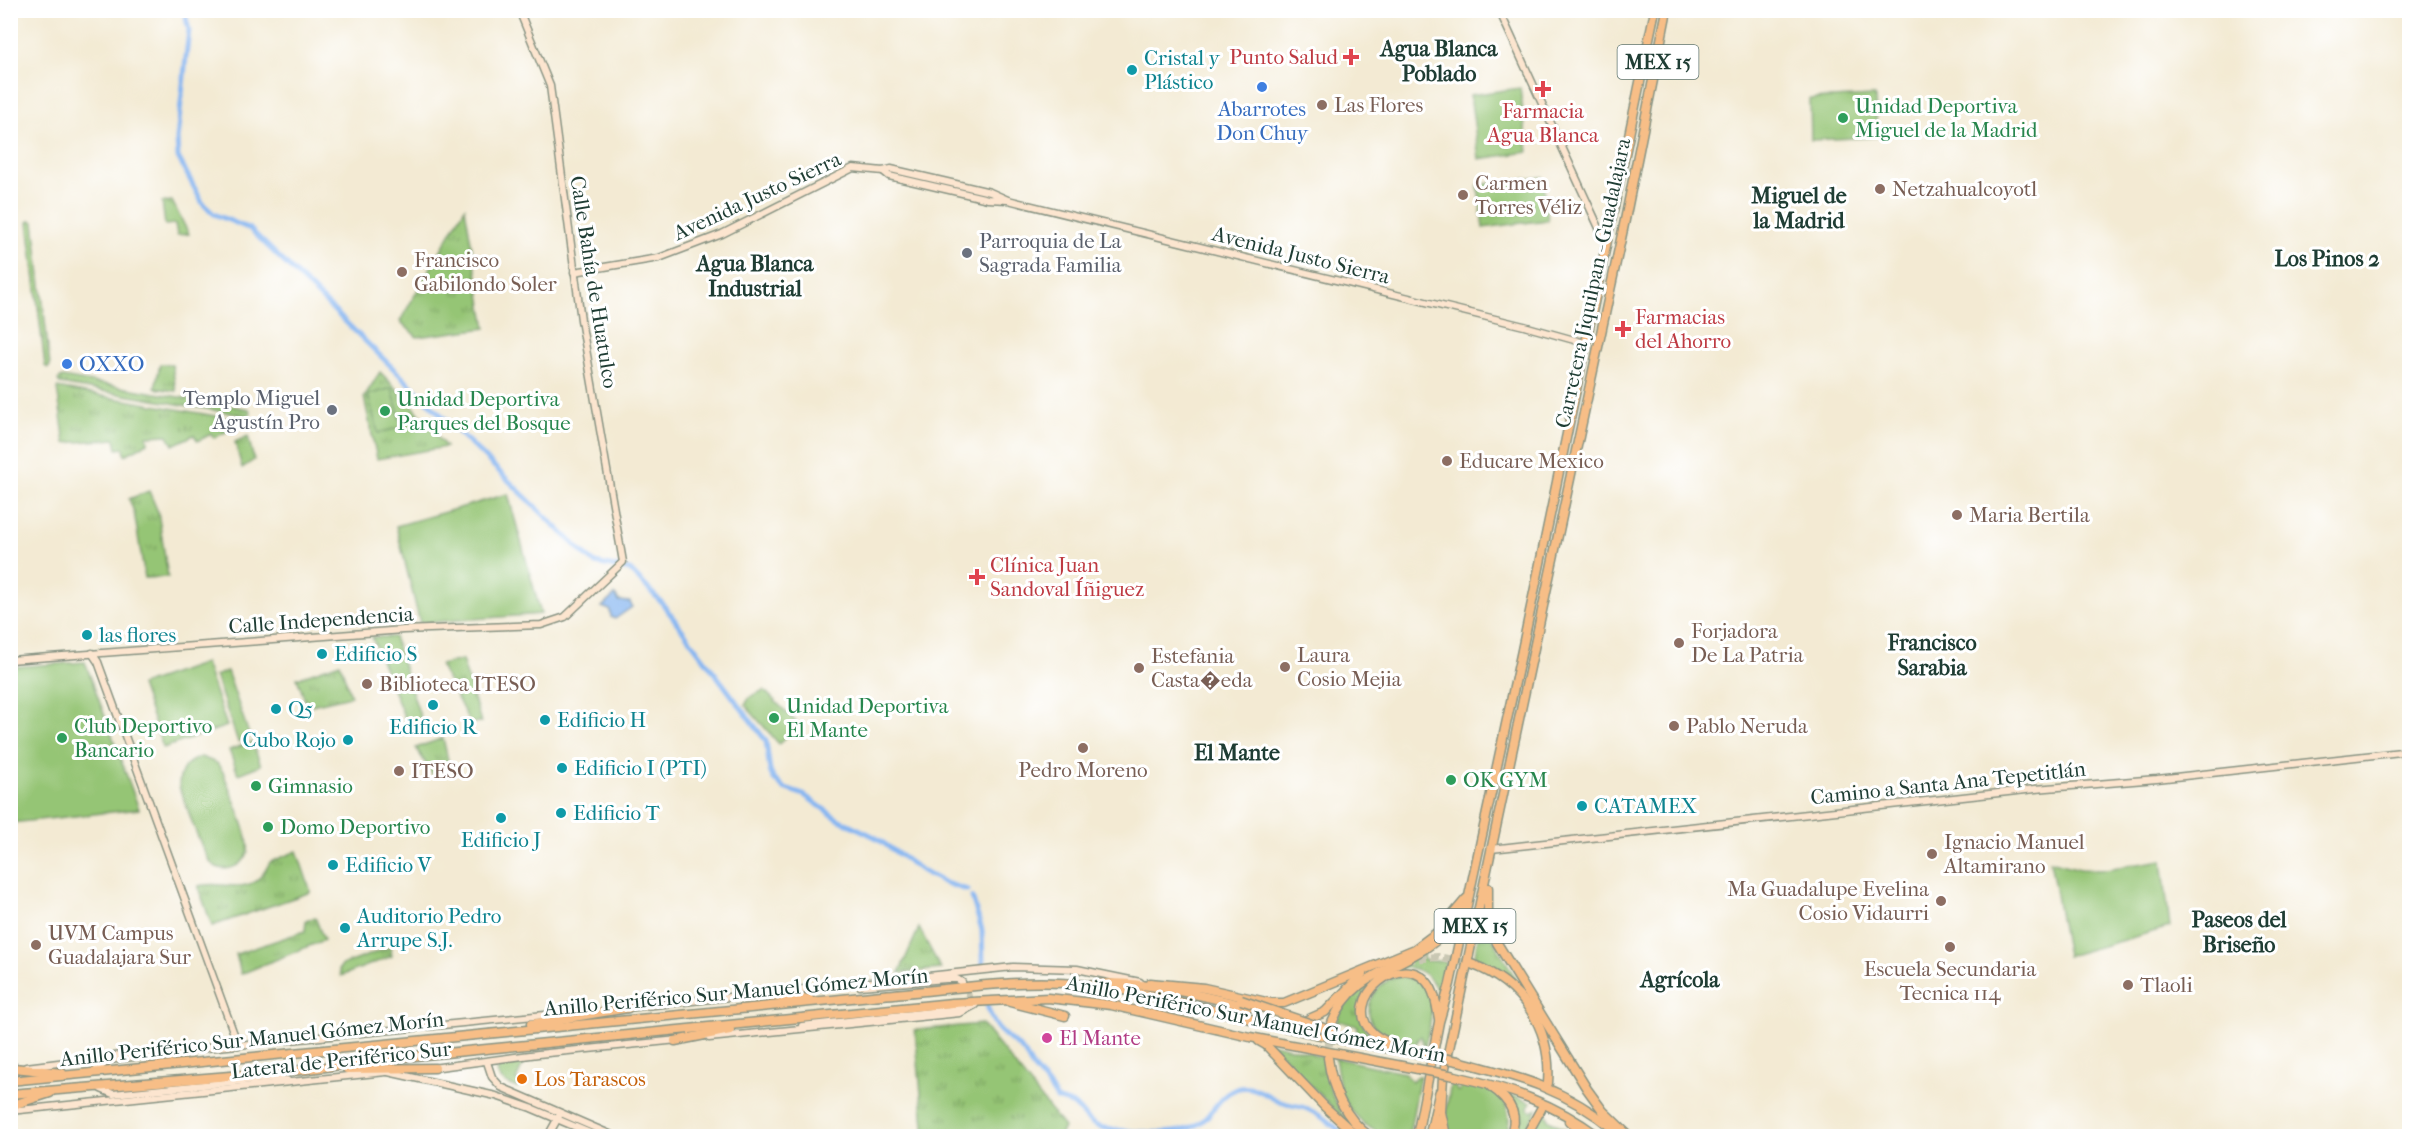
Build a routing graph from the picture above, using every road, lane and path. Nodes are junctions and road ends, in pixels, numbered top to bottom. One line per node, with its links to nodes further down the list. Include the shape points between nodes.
1 (519, 10): 6 (street, Calle Bahía de Huatulco, via 550,86)
2 (1499, 10): 5 (street)
3 (1655, 10): 5 (highway, Carretera Jiquilpan - Guadalajara / MEX 15)
4 (1667, 10): 12 (highway, Carretera Jiquilpan - Guadalajara / MEX 15)
5 (1606, 243): 7 (highway, Carretera Jiquilpan - Guadalajara / MEX 15)
6 (574, 272): 7 (street, Avenida Justo Sierra, via 649,260 680,250 722,234 853,168 891,169 958,189 996,194); 8 (street, Calle Bahía de Huatulco)
7 (1585, 343): 14 (highway, Carretera Jiquilpan - Guadalajara / MEX 15)
8 (623, 563): 9 (street, Calle Independencia, via 565,617 541,626 403,630)
9 (95, 653): 10 (street, Calle Independencia); 40 (street)
10 (10, 660)
11 (2409, 751): 12 (street, Camino a Santa Ana Tepetitlán)
12 (1491, 849): 13 (highway, Carretera Jiquilpan - Guadalajara / MEX 15)
13 (1488, 867): 52 (highway, Carretera Jiquilpan - Guadalajara / MEX 15); 80 (highway, via 1488,919 1497,943 1587,1089)
14 (1468, 896): 16 (highway, via 1429,940); 32 (highway, Carretera Jiquilpan - Guadalajara / MEX 15); 35 (highway, via 1442,936 1415,956 1364,981 1344,1000)
15 (1472, 964): 56 (highway, via 1514,989 1528,1006 1546,1044)
16 (1370, 969): 20 (highway, via 1279,1004 1204,988); 24 (highway, via 1353,981 1325,1012 1305,1022 1286,1022)
17 (970, 971): 19 (street); 20 (street, Lateral de Periférico Sur, via 1013,967 1077,969); 22 (street, Lateral de Periférico Sur)
18 (962, 982): 22 (street, via 946,979)
19 (974, 983)
20 (1150, 983): 24 (highway); 35 (highway, bridge, via 1241,1000)
21 (1340, 984): 24 (highway, via 1276,1009)
22 (836, 985): 23 (street, Lateral de Periférico Sur)
23 (755, 995): 26 (highway); 29 (street, Lateral de Periférico Sur)
24 (1173, 995): 26 (highway, Anillo Periférico Sur Manuel Gómez Morín, via 1086,985 996,984); 42 (highway, Anillo Periférico Sur Manuel Gómez Morín, via 1230,1014)
25 (998, 1000): 30 (highway); 31 (highway, Anillo Periférico Sur Manuel Gómez Morín); 34 (highway, Anillo Periférico Sur Manuel Gómez Morín, via 1082,1000)
26 (830, 1001): 37 (highway, Anillo Periférico Sur Manuel Gómez Morín)
27 (975, 1005): 36 (street, via 960,1013)
28 (962, 1006): 36 (street, via 818,1022)
29 (628, 1008): 37 (highway); 40 (street, Lateral de Periférico Sur)
30 (1065, 1016)
31 (790, 1018): 39 (highway); 49 (highway, Anillo Periférico Sur Manuel Gómez Morín)
32 (1439, 1022): 43 (highway, via 1432,989 1414,975 1389,975 1368,993 1364,1014 1372,1032); 71 (highway, MEX 15)
33 (1187, 1027): 34 (highway)
34 (1212, 1027): 38 (highway, Anillo Periférico Sur Manuel Gómez Morín)
35 (1334, 1028): 42 (highway)
36 (772, 1032): 39 (street, Lateral de Periférico Sur)
37 (465, 1036): 51 (highway, Anillo Periférico Sur Manuel Gómez Morín)
38 (1250, 1036): 55 (highway, Anillo Periférico Sur Manuel Gómez Morín, bridge); 69 (highway, via 1266,1045)
39 (675, 1041): 45 (street, Lateral de Periférico Sur)
40 (238, 1045): 41 (street, Lateral de Periférico Sur)
41 (195, 1049): 46 (street, Lateral de Periférico Sur); 48 (street, via 109,1060)
42 (1392, 1049): 43 (highway, Anillo Periférico Sur Manuel Gómez Morín)
43 (1422, 1054): 79 (highway, Anillo Periférico Sur Manuel Gómez Morín, bridge, via 1550,1088 1583,1106)
44 (1328, 1058): 70 (highway, via 1340,1101 1353,1122)
45 (487, 1062): 47 (street, Lateral de Periférico Sur); 65 (street, via 501,1087)
46 (12, 1068): 51 (highway)
47 (435, 1068): 49 (highway); 50 (street, Lateral de Periférico Sur)
48 (97, 1069)
49 (302, 1070): 57 (highway, Anillo Periférico Sur Manuel Gómez Morín)
50 (388, 1072): 53 (street, Lateral de Periférico Sur); 65 (street, via 484,1092)
51 (84, 1075): 54 (highway, Anillo Periférico Sur Manuel Gómez Morín)
52 (1443, 1077): 64 (highway); 72 (main road, MEX 15)
53 (295, 1081): 58 (street, via 274,1078 113,1094); 63 (street, Lateral de Periférico Sur)
54 (10, 1082)
55 (1486, 1083): 62 (highway, Anillo Periférico Sur Manuel Gómez Morín); 75 (highway, via 1512,1107 1514,1124)
56 (1548, 1083)
57 (66, 1088): 59 (highway, Anillo Periférico Sur Manuel Gómez Morín); 60 (highway)
58 (101, 1089)
59 (10, 1094)
60 (10, 1106)
61 (1541, 1109): 76 (highway)
62 (1558, 1110): 77 (highway); 78 (highway)
63 (10, 1111)
64 (1441, 1112): 73 (highway); 74 (highway)
65 (559, 1116): 66 (street); 67 (street); 68 (street)
66 (548, 1137)
67 (597, 1137)
68 (614, 1137)
69 (1357, 1137)
70 (1369, 1137)
71 (1417, 1137)
72 (1429, 1137)
73 (1436, 1137)
74 (1446, 1137)
75 (1510, 1137)
76 (1526, 1137)
77 (1586, 1137)
78 (1598, 1137)
79 (1624, 1137)
80 (1629, 1137)

